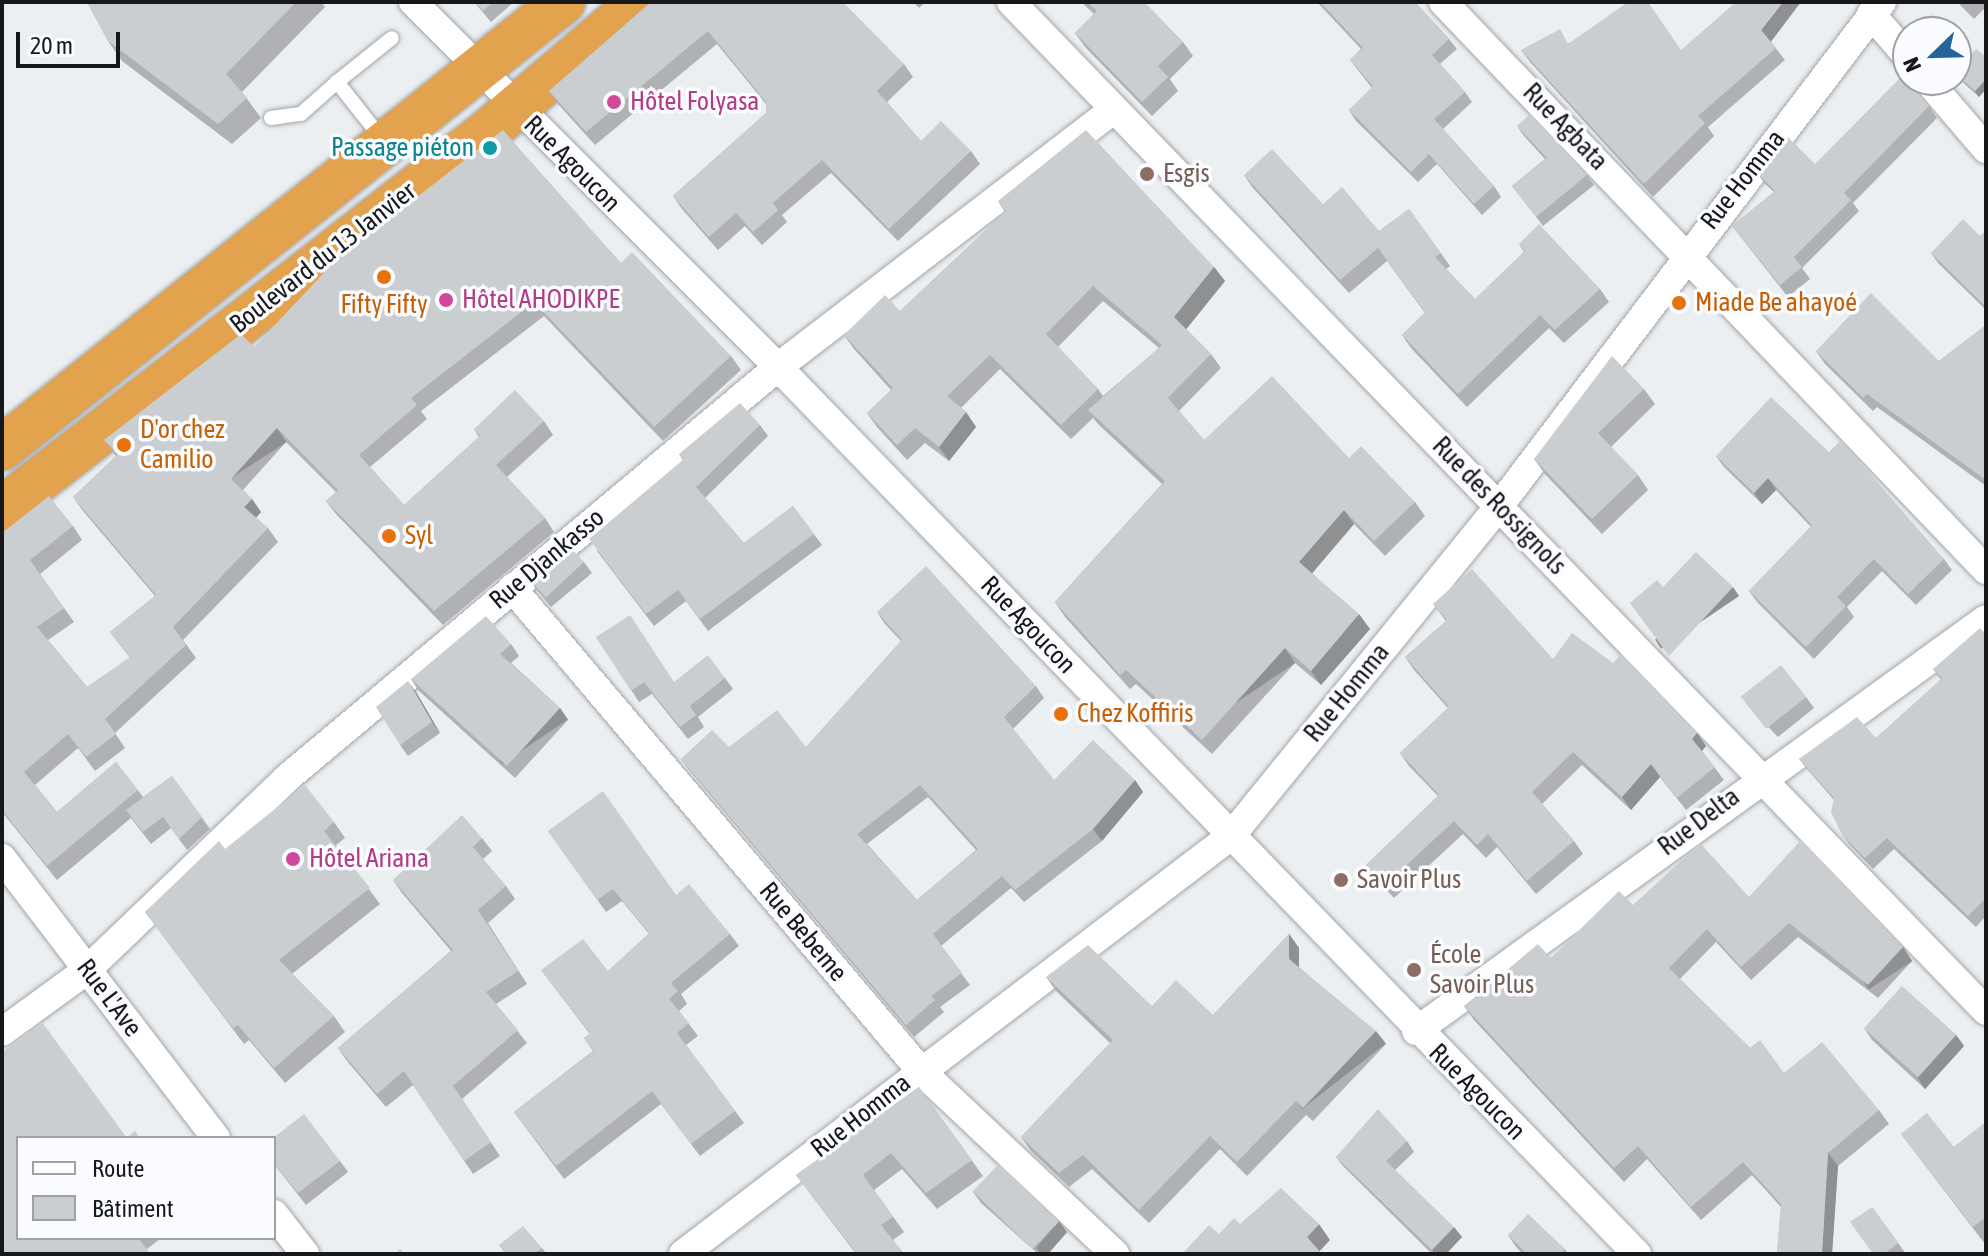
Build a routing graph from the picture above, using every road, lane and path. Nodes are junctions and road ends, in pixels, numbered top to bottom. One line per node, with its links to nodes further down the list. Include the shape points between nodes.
1 (413, 2): 9 (street, Rue Agoucon)
2 (563, 2): 9 (highway, Boulevard du 13 Janvier)
3 (640, 2): 12 (highway, Boulevard du 13 Janvier)
4 (1011, 2): 13 (street, Rue des Rossignols)
5 (1443, 2): 17 (street, Rue Agbata)
6 (1877, 8): 7 (street); 17 (street, Rue Homma)
7 (1892, 32)
8 (392, 38): 10 (lane)
9 (481, 70): 12 (street, Rue Agoucon); 15 (highway, Boulevard du 13 Janvier)
10 (337, 82): 14 (lane, via 301,114); 15 (lane)
11 (1941, 96): 16 (street)
12 (515, 107): 18 (street, Rue Agoucon); 21 (highway, Boulevard du 13 Janvier)
13 (1113, 110): 18 (street, Rue Djankasso); 20 (street, Rue des Rossignols)
14 (271, 118)
15 (387, 146): 19 (highway, Boulevard du 13 Janvier)
16 (1986, 149)
17 (1688, 252): 20 (street, Rue Homma); 22 (street, Rue Agbata)
18 (778, 367): 23 (street, Rue Djankasso); 26 (street, Rue Agoucon)
19 (2, 448)
20 (1500, 505): 25 (street, Rue des Rossignols); 26 (street, Rue Homma)
21 (2, 509)
22 (1986, 570)
23 (512, 588): 28 (street, Rue Djankasso, via 287,778); 32 (street, Rue Bebeme)
24 (1986, 619): 25 (street, Rue Delta)
25 (1756, 780): 29 (street, Rue des Rossignols); 30 (street, Rue Delta)
26 (1231, 836): 30 (street, Rue Agoucon); 32 (street, Rue Homma)
27 (2, 858): 28 (street, Rue L'Ave)
28 (87, 970): 31 (street, Rue Djankasso); 33 (street, Rue L'Ave)
29 (1986, 1011)
30 (1416, 1031): 38 (street, Rue Agoucon)
31 (2, 1032)
32 (921, 1071): 36 (street, Rue Homma); 37 (street, Rue Bebeme)
33 (214, 1136)
34 (276, 1217): 35 (street)
35 (305, 1254)
36 (683, 1254)
37 (1115, 1254)
38 (1637, 1254)

